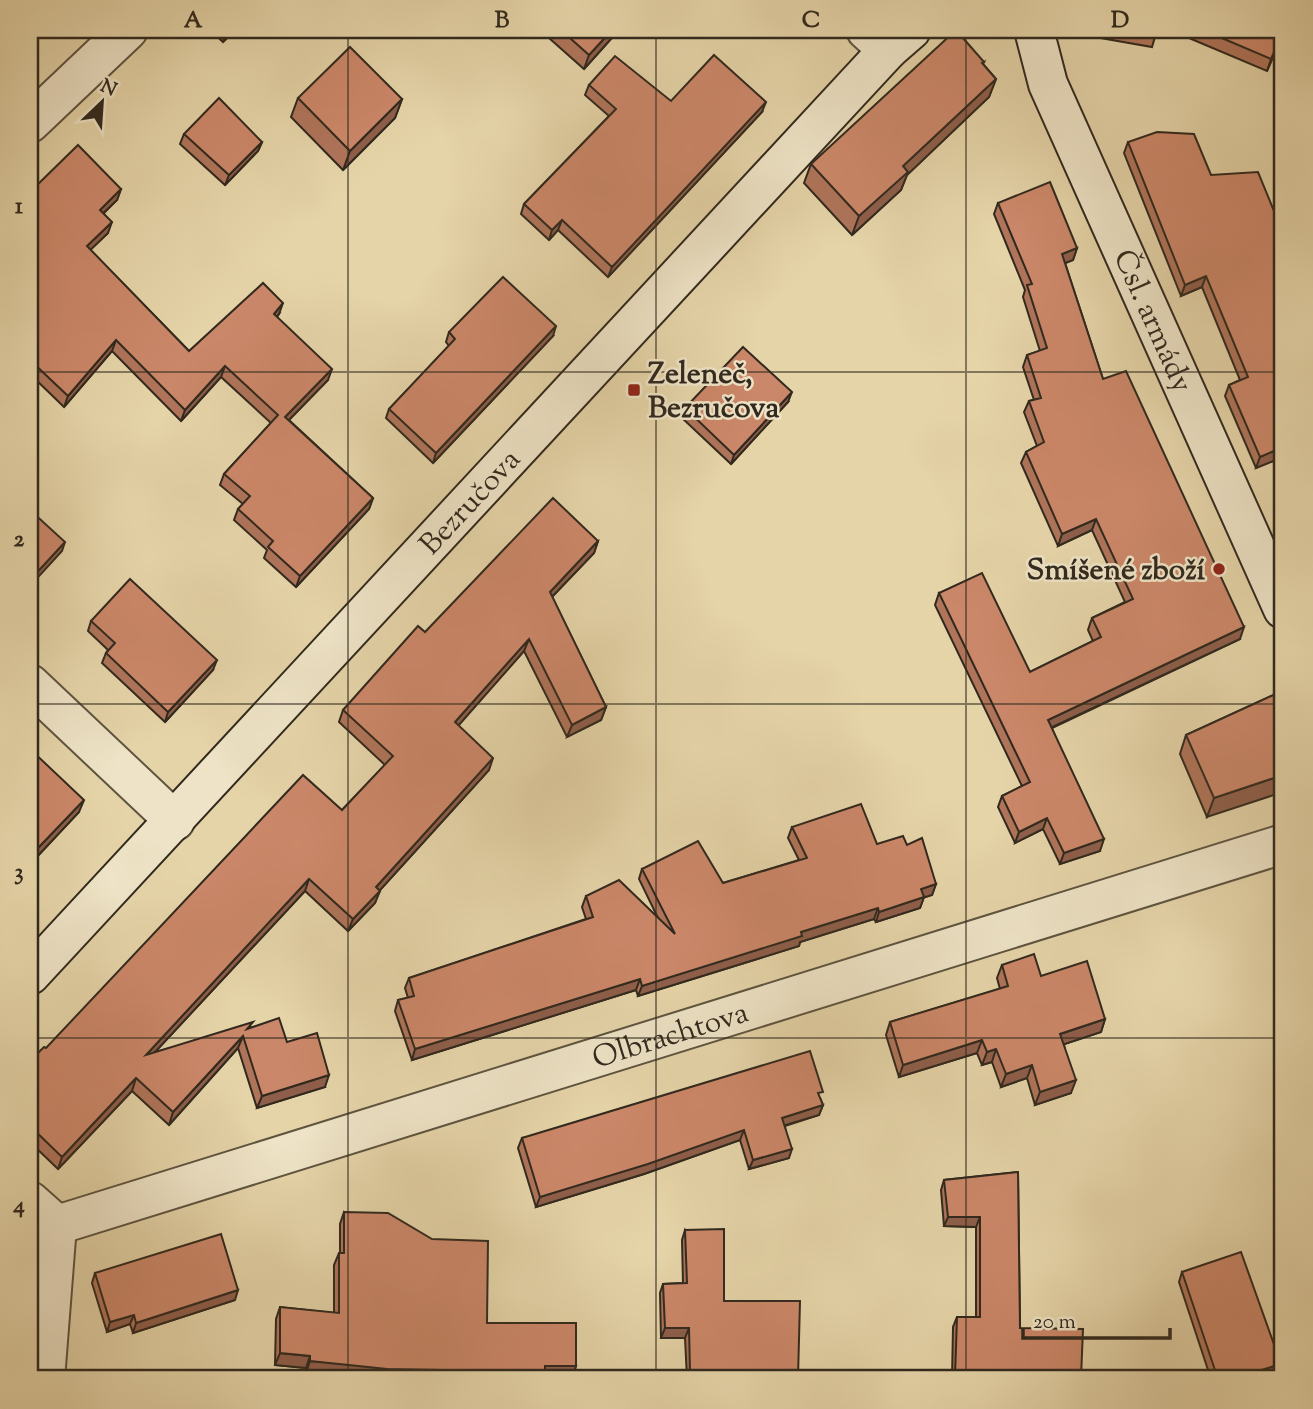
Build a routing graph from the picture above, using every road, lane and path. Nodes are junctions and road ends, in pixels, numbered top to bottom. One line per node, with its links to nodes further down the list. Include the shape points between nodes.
1 (128, 30): 4 (street)
2 (1034, 30): 5 (street, Čsl. armády, via 1048,84)
3 (888, 37): 7 (street, Bezručova)
4 (30, 123)
5 (1283, 609)
6 (30, 684): 7 (street)
7 (175, 821): 9 (street, Bezručova)
8 (1283, 844): 10 (street, Olbrachtova)
9 (30, 975)
10 (44, 1213): 11 (street)
11 (45, 1379)

